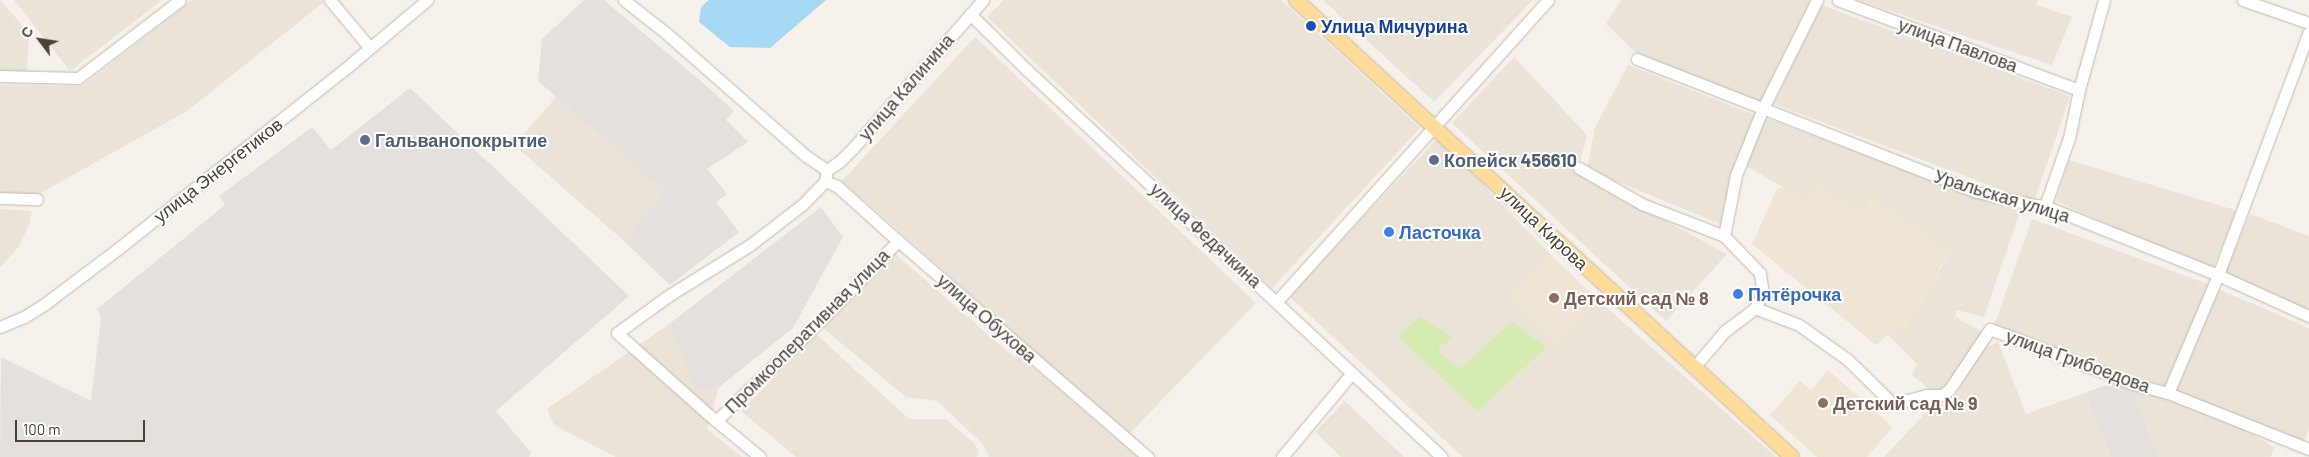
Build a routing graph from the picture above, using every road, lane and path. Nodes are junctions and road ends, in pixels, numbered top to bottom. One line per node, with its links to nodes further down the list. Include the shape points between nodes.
1 (180, 0): 17 (street, via 78,78)
2 (330, 0): 15 (street)
3 (427, 0): 15 (street, улица Энергетиков)
4 (624, 0): 22 (street, улица Обухова, via 666,33)
5 (983, 0): 12 (street, улица Калинина)
6 (1296, 0): 20 (main road, улица Кирова)
7 (1548, 0): 20 (street)
8 (1817, 0): 19 (street)
9 (1838, 0): 18 (street, улица Павлова)
10 (2104, 0): 18 (street)
11 (2243, 0): 13 (street)
12 (970, 14): 22 (street, улица Калинина); 29 (street, улица Федячкина)
13 (2309, 23)
14 (2309, 32): 28 (street)
15 (370, 48): 32 (street, улица Энергетиков, via 59,294 24,317)
16 (1637, 59): 19 (street, Уральская улица)
17 (0, 76)
18 (2079, 90): 25 (street, via 2069,138)
19 (1763, 108): 25 (street, Уральская улица, via 1977,192); 26 (street, via 1736,175)
20 (1433, 125): 29 (street); 33 (main road, улица Кирова)
21 (1578, 168): 26 (street, via 1642,204)
22 (826, 175): 27 (street, улица Обухова); 36 (street, via 803,204 750,245 617,332)
23 (0, 198): 24 (street)
24 (37, 199)
25 (2045, 206): 28 (street, Уральская улица)
26 (1724, 236): 30 (street, via 1760,273 1763,293)
27 (898, 241): 36 (street, Промкооперативная улица); 39 (street, улица Обухова)
28 (2218, 274): 31 (street, Уральская улица); 35 (street)
29 (1277, 301): 34 (street, улица Федячкина)
30 (1755, 308): 33 (street, via 1725,331); 35 (street, улица Грибоедова, via 1799,324 1848,360 1893,404 1926,395 1942,395 1990,329 2134,384)
31 (2309, 316)
32 (0, 327)
33 (1694, 367): 42 (main road, улица Кирова)
34 (1352, 373): 40 (street); 41 (street, улица Федячкина)
35 (2168, 393): 37 (street, улица Грибоедова)
36 (716, 421): 38 (street)
37 (2309, 448)
38 (760, 457)
39 (1148, 457)
40 (1282, 457)
41 (1442, 457)
42 (1792, 457)

